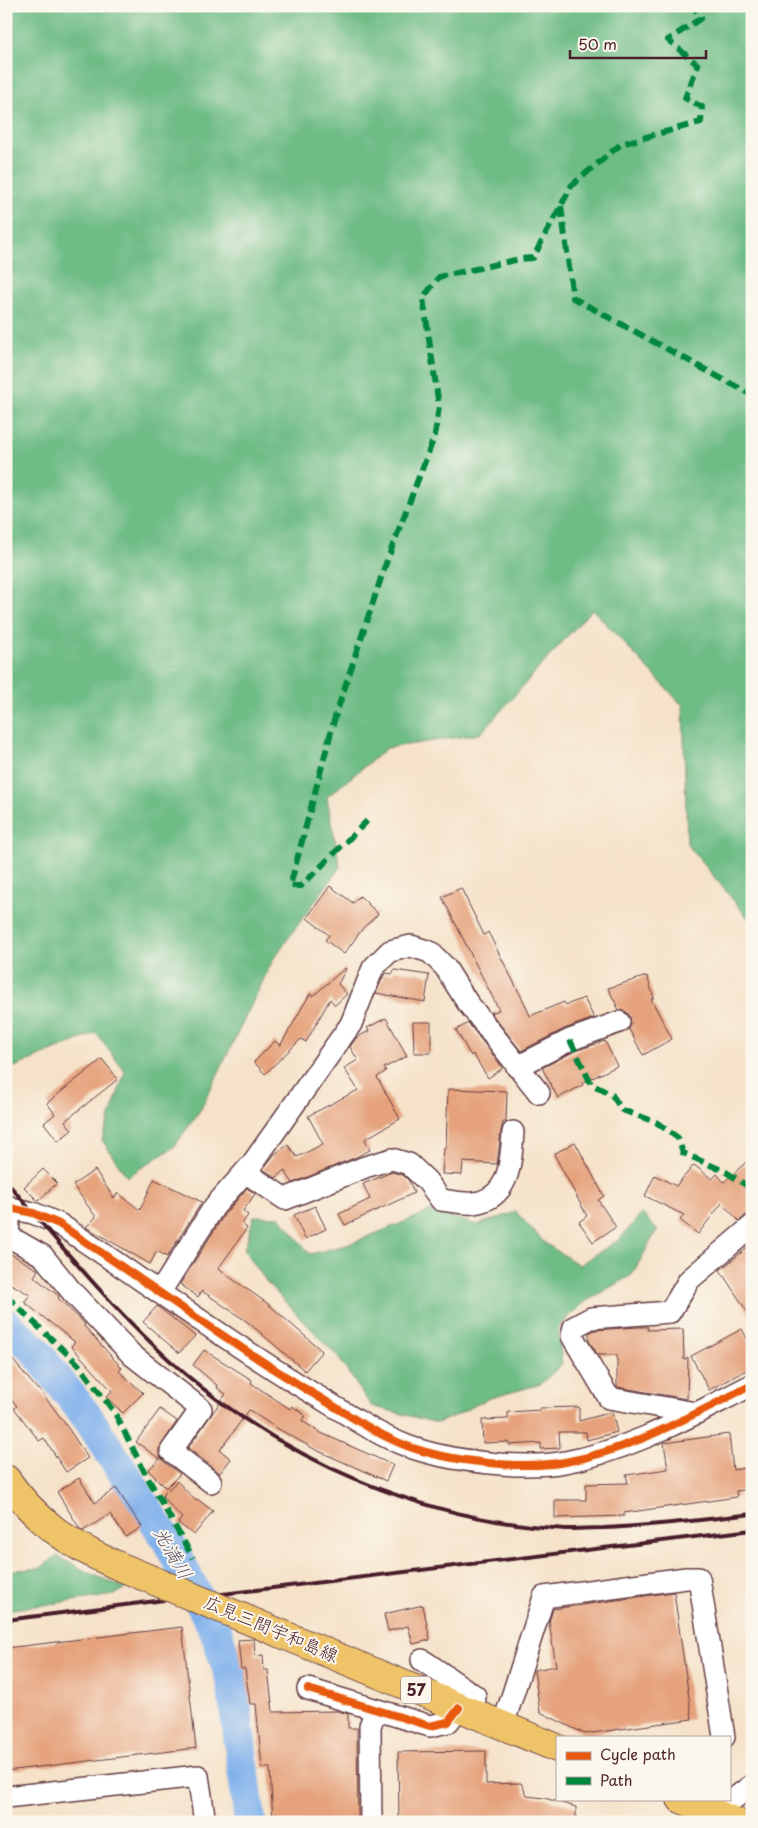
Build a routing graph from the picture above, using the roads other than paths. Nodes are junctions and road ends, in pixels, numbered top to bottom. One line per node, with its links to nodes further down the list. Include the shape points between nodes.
1 (618, 1022): 2 (street, via 570,1040)
2 (517, 1067): 3 (street); 5 (street, via 467,1002 445,966 430,952 411,946 390,951 373,968 350,1024)
3 (539, 1093)
4 (513, 1132): 5 (street, via 511,1162 503,1186 488,1200 471,1203 441,1200 409,1164 392,1159 285,1199)
5 (244, 1172): 8 (street, via 214,1207)
6 (8, 1207): 8 (street, via 33,1212 59,1224); 12 (street, via 8,1236 43,1256 132,1355 201,1409 170,1451)
7 (752, 1226): 10 (street, via 689,1280 670,1312 591,1318 574,1327 572,1336 609,1398)
8 (160, 1292): 10 (street, via 279,1373 367,1426 407,1446 448,1457 501,1464 563,1462 636,1442)
9 (752, 1385): 10 (street)
10 (696, 1414)
11 (6, 1478): 16 (main road, 広見三間宇和島線 / 57, bridge, via 22,1501 87,1553)
12 (211, 1482)
13 (422, 1660): 16 (street, via 475,1696)
14 (308, 1689): 15 (street)
15 (376, 1710): 16 (street, via 430,1726 448,1722); 25 (street, via 370,1726)
16 (467, 1711): 17 (main road, 広見三間宇和島線 / 57)
17 (502, 1726): 18 (street, via 544,1597 699,1578); 19 (main road, 広見三間宇和島線 / 57)
18 (724, 1736)
19 (556, 1748)
20 (752, 1785): 23 (street)
21 (6, 1798): 24 (street, via 198,1776)
22 (683, 1800): 23 (main road)
23 (725, 1817)
24 (205, 1822)
25 (371, 1822)

